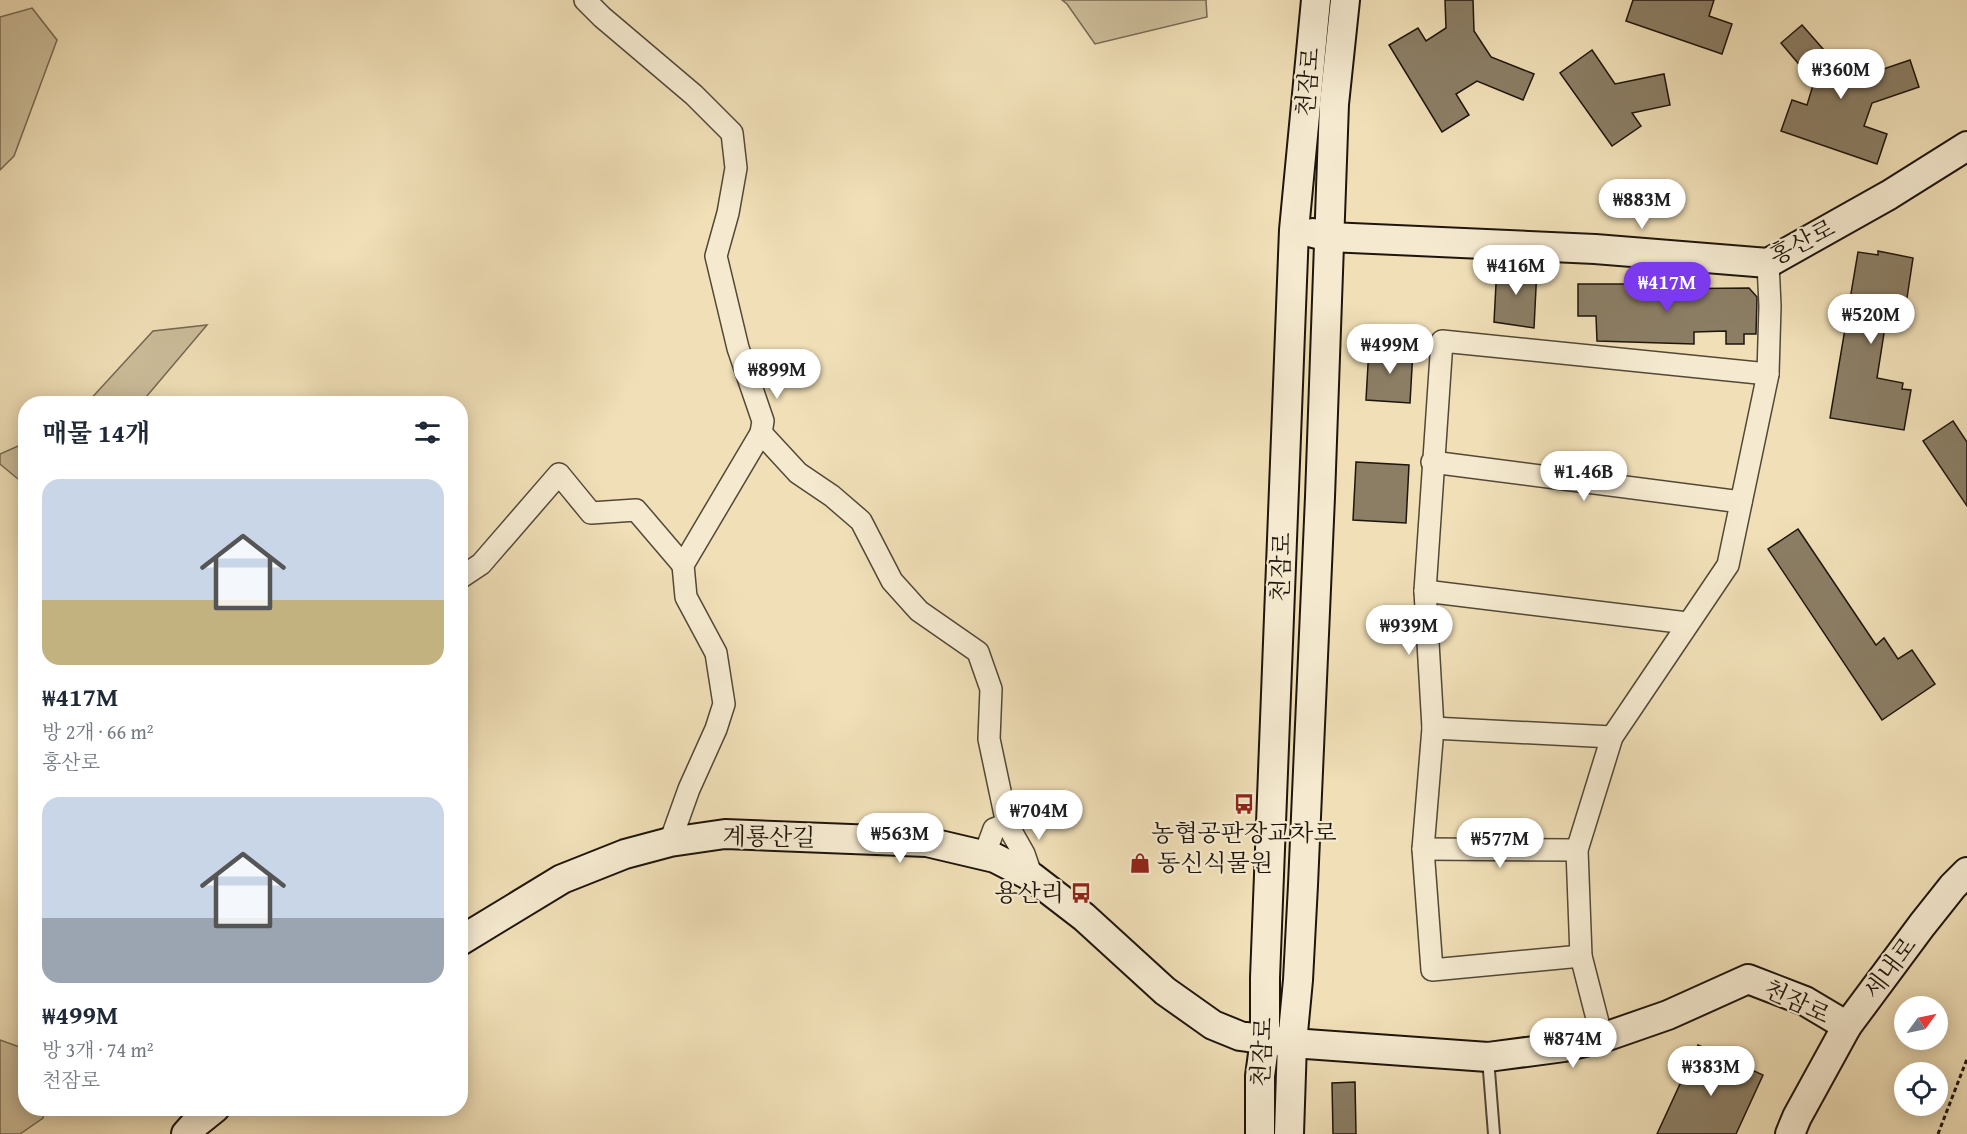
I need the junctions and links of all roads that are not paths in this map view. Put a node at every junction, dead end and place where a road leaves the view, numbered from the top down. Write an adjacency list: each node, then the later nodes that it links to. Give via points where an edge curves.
1 (585, 0): 9 (street, via 732,133 735,168 716,256 738,348 763,421)
2 (1316, 0): 5 (street, 천잠로)
3 (1345, 0): 6 (street, 천잠로, via 1334,104)
4 (1967, 146): 7 (street, 홍산로)
5 (1294, 230): 6 (street, 홍산로); 29 (street, 천잠로, via 1265,978)
6 (1329, 237): 7 (street, 홍산로, via 1595,249); 29 (street, 천잠로, via 1298,980)
7 (1768, 263): 8 (street)
8 (1768, 374): 10 (street, via 1442,341); 11 (street)
9 (761, 433): 12 (street); 18 (street, via 798,473 861,520 892,581 919,611 978,652 990,689 988,739)
10 (1432, 462): 11 (street); 14 (street)
11 (1741, 502): 15 (street, via 1728,565)
12 (683, 565): 13 (street, via 636,510 591,513 559,474 481,564); 19 (street, via 686,597 716,653 724,704)
13 (468, 573)
14 (1425, 591): 15 (street); 16 (street)
15 (1687, 623): 17 (street)
16 (1433, 728): 17 (street); 20 (street)
17 (1612, 737): 21 (street)
18 (1007, 824): 22 (street, via 994,829); 24 (street)
19 (670, 842): 22 (street, 계룡산길, via 725,834 927,842); 25 (street, 계룡산길, via 625,854 562,879)
20 (1423, 849): 21 (street); 26 (street, via 1432,970)
21 (1577, 850): 26 (street)
22 (984, 855): 24 (street, 계룡산길)
23 (1967, 872): 27 (street, 세내로)
24 (1032, 877): 29 (street, 계룡산길, via 1084,917 1165,991 1213,1025 1240,1036)
25 (468, 936)
26 (1581, 956): 28 (street)
27 (1847, 1026): 28 (street, 천잠로, via 1805,1001 1748,979 1668,1015); 36 (street, 세내로)
28 (1602, 1038): 30 (street, 천잠로)
29 (1278, 1041): 30 (street, 천잠로); 33 (street, 천잠로, via 1260,1076); 34 (street, 천잠로)
30 (1488, 1057): 35 (lane)
31 (205, 1116): 32 (street)
32 (186, 1134)
33 (1260, 1134)
34 (1289, 1134)
35 (1494, 1134)
36 (1790, 1134)

